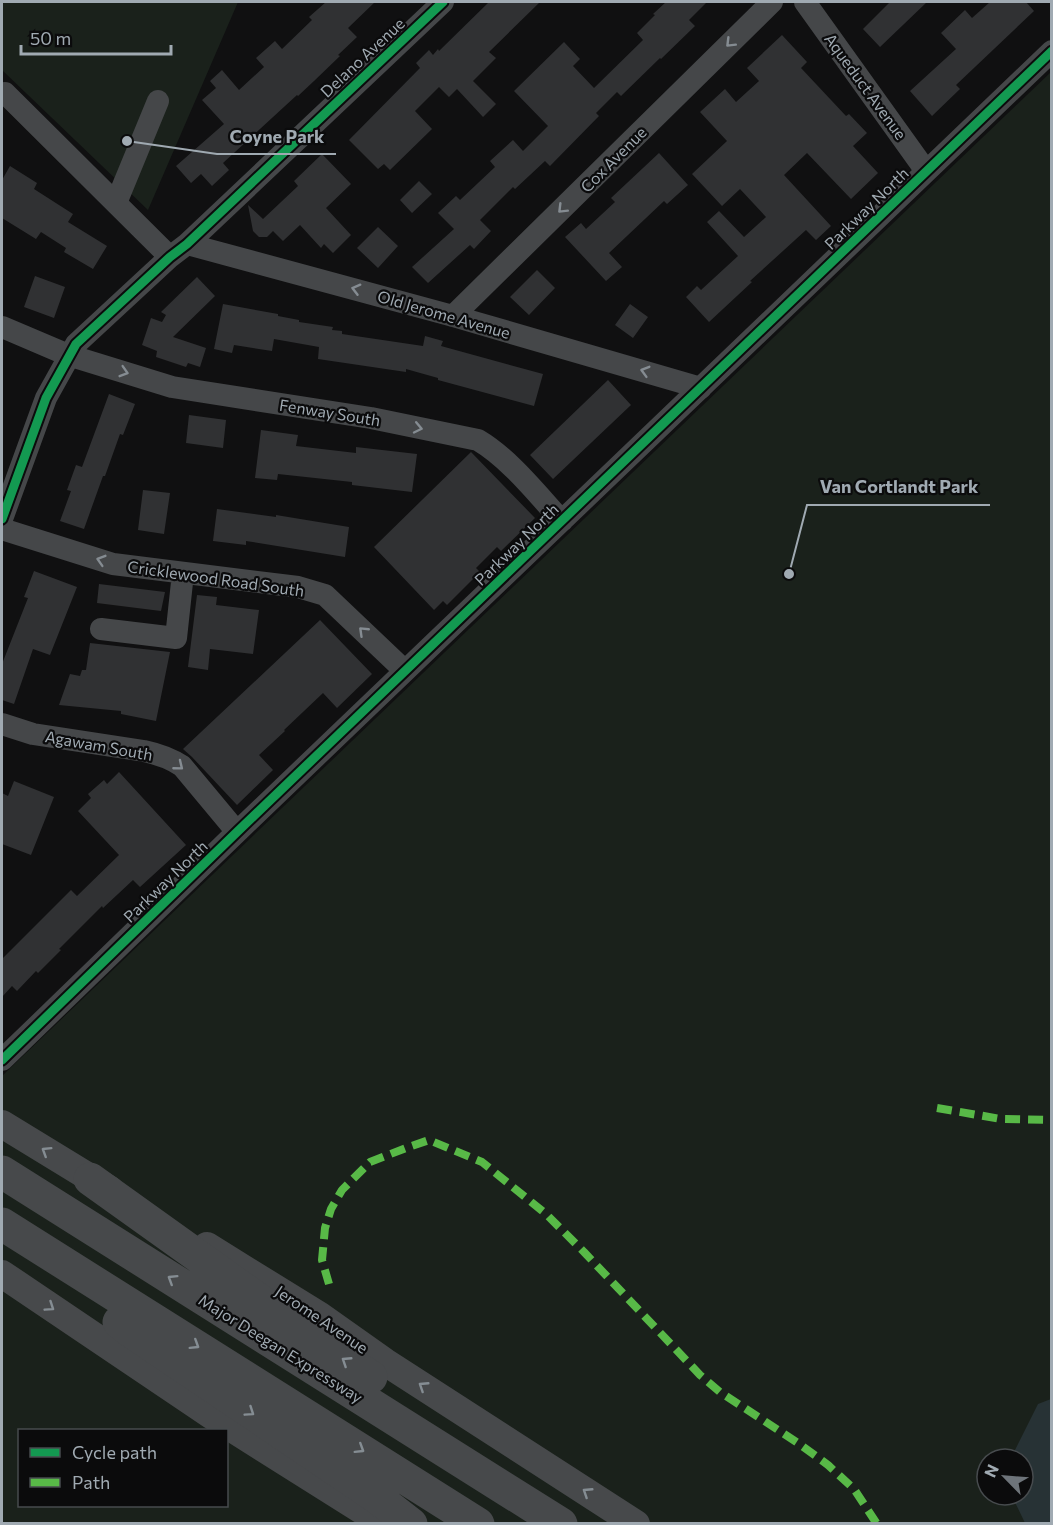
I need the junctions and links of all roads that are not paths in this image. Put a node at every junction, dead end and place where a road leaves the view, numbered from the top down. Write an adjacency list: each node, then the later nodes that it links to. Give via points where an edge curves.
1 (443, 2): 9 (street, Delano Avenue)
2 (772, 2): 10 (street, Cox Avenue, one-way to 10)
3 (805, 2): 7 (street, Aqueduct Avenue)
4 (1052, 51): 7 (street, Parkway North)
5 (5, 93): 8 (street, Old Jerome Avenue)
6 (158, 101): 8 (street)
7 (926, 171): 13 (street, Parkway North)
8 (116, 203): 9 (street, Old Jerome Avenue)
9 (178, 250): 10 (street, Old Jerome Avenue, one-way to 9); 12 (street, Delano Avenue, via 76,344)
10 (453, 316): 13 (street, Old Jerome Avenue, one-way to 10)
11 (2, 327): 12 (street, Fenway South)
12 (68, 356): 14 (street, Delano Avenue, via 46,398); 15 (street, Fenway South, one-way to 15, via 172,387 371,418 478,440 504,459)
13 (701, 388): 15 (street, Parkway North)
14 (2, 519)
15 (562, 520): 19 (street, Parkway North)
16 (2, 529): 17 (street, Cricklewood Road South, one-way to 16, via 113,564)
17 (183, 573): 18 (street, via 176,638); 19 (street, Cricklewood Road South, one-way to 17, via 325,595 298,587)
18 (101, 629)
19 (405, 671): 21 (street, Parkway North)
20 (2, 724): 21 (street, Agawam South, one-way to 21, via 33,734 144,751 175,761)
21 (237, 832): 22 (street, Parkway North)
22 (2, 1060)
23 (2, 1124): 25 (main road, Jerome Avenue, one-way to 23)
24 (2, 1172): 28 (highway, Major Deegan Expressway, one-way to 24)
25 (90, 1179): 28 (highway, one-way to 25, via 398,1396); 33 (main road, Jerome Avenue, one-way to 25, via 257,1276)
26 (11, 1230): 30 (highway, one-way to 30, via 129,1330); 31 (highway, one-way to 31)
27 (2, 1274): 29 (main road, one-way to 29, via 210,1415)
28 (506, 1489): 32 (highway, Major Deegan Expressway)
29 (384, 1524)
30 (411, 1524)
31 (478, 1524)
32 (561, 1524)
33 (636, 1524)

